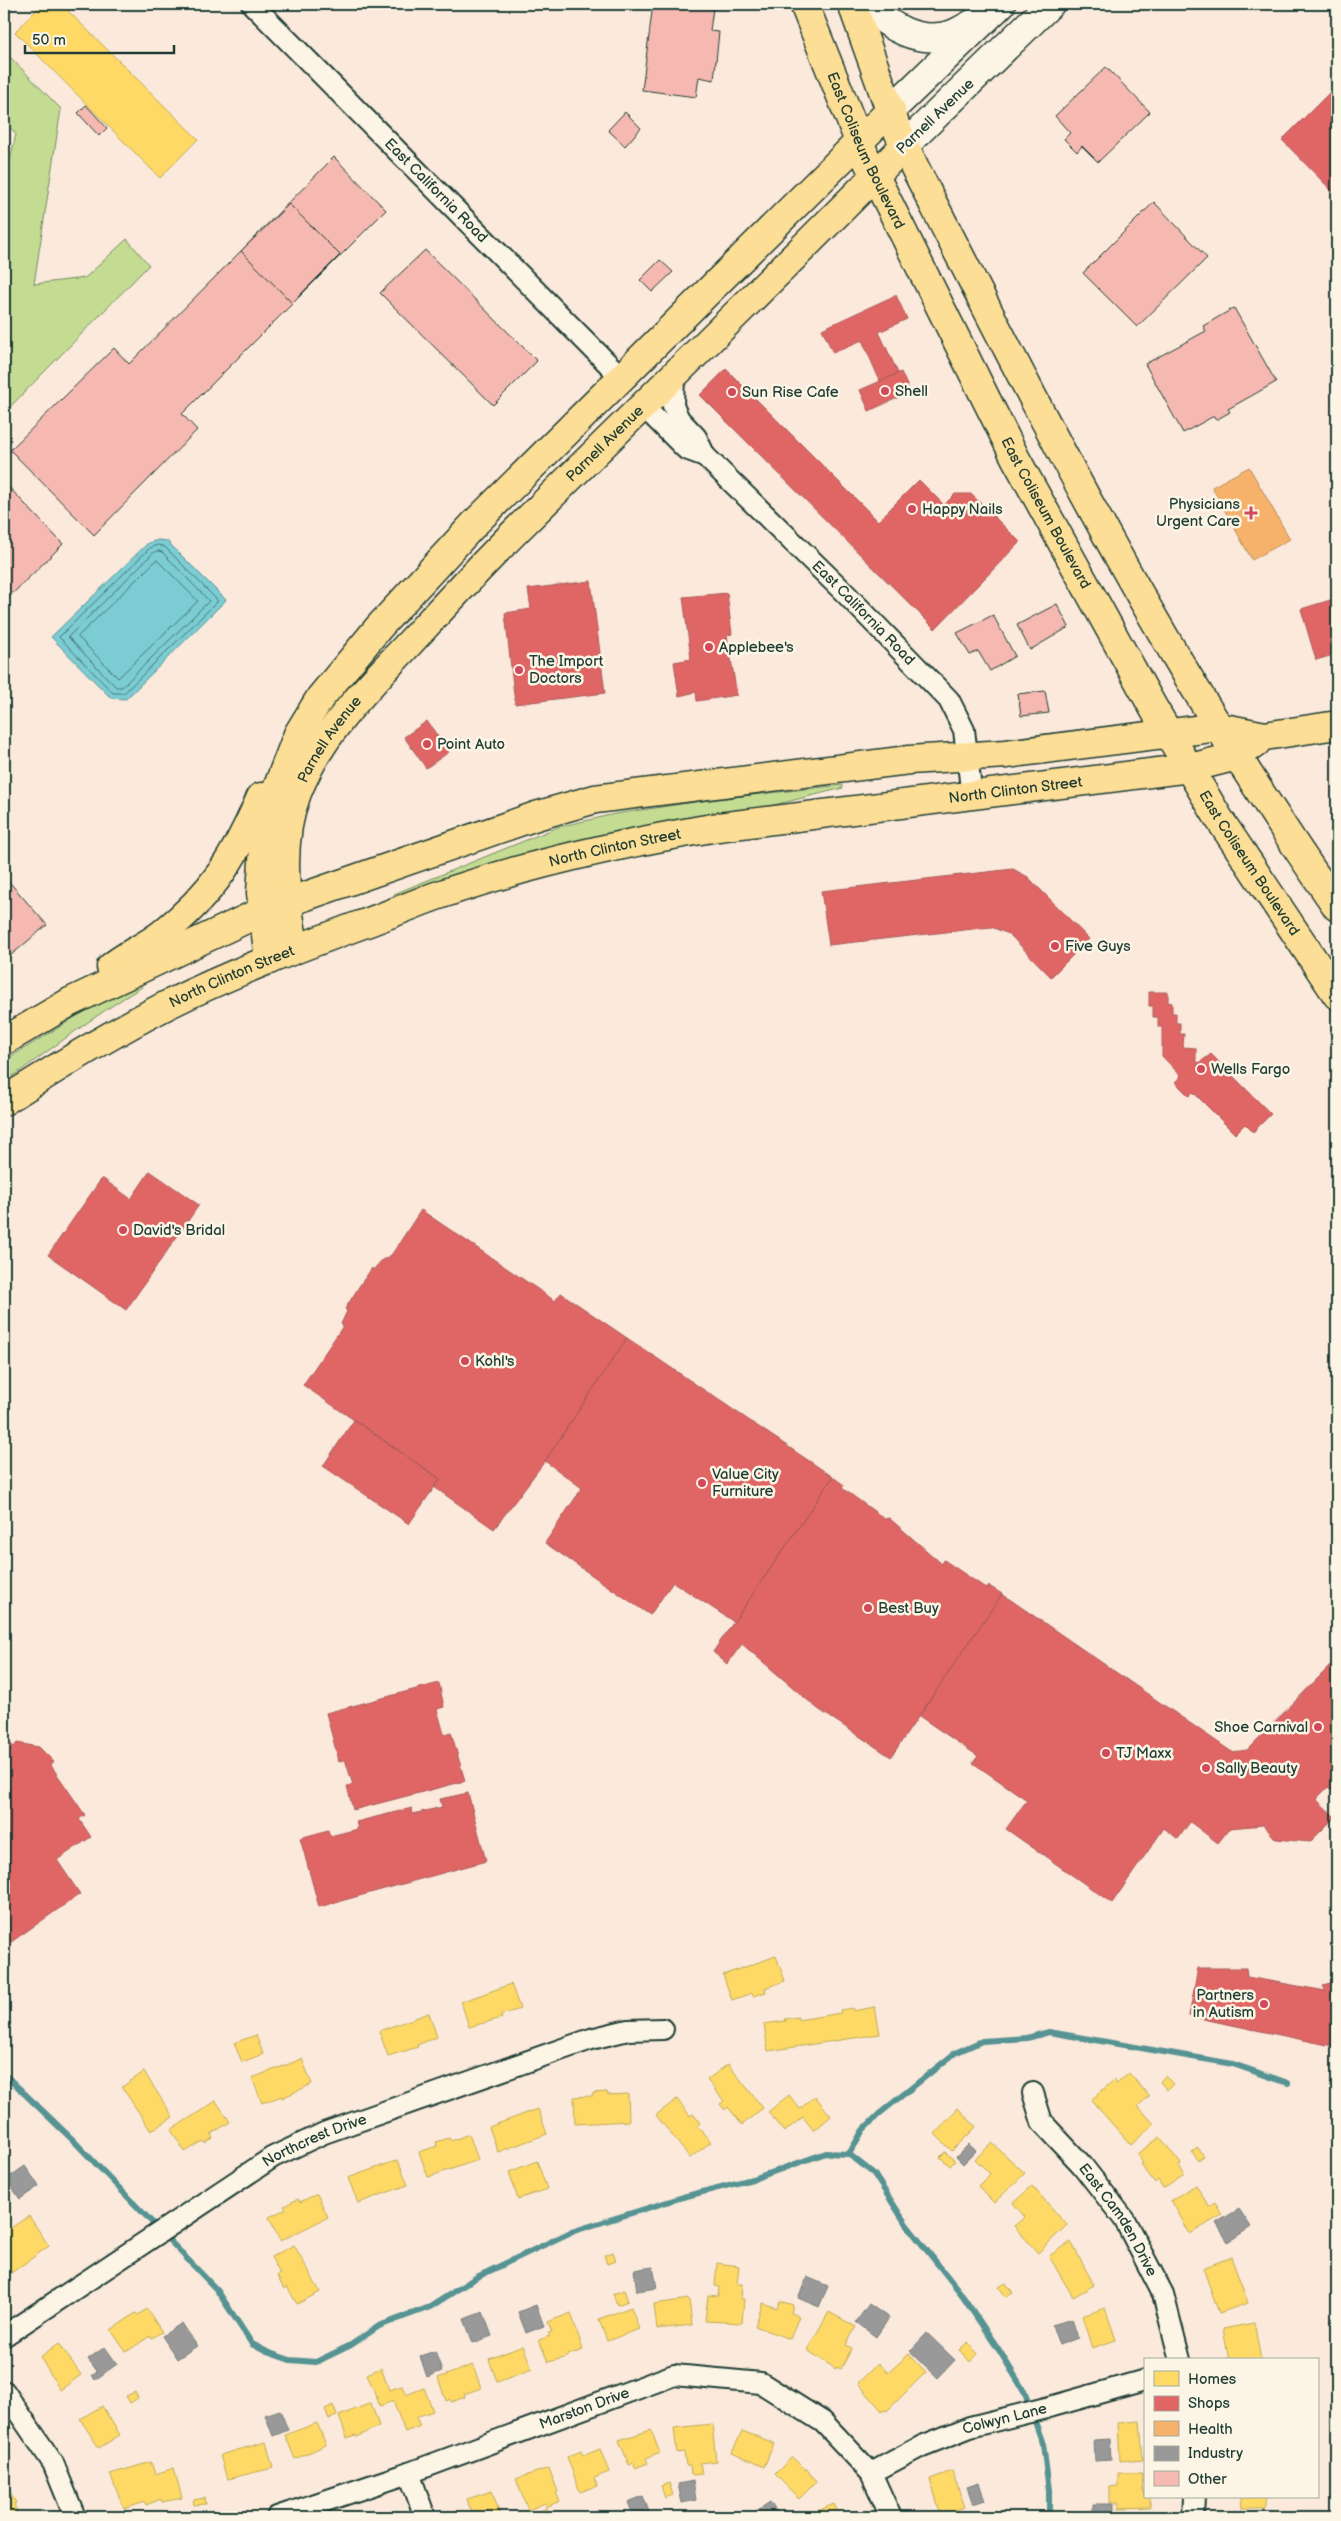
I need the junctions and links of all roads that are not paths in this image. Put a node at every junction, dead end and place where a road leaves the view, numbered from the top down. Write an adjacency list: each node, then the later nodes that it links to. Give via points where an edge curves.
1 (252, 4): 12 (street, East California Road)
2 (804, 4): 8 (main road, East Coliseum Boulevard)
3 (852, 4): 7 (main road)
4 (868, 4): 6 (main road, via 898,30 924,36 949,35)
5 (1050, 4): 9 (main road, Parnell Avenue)
6 (995, 10): 7 (main road, Parnell Avenue)
7 (891, 110): 8 (main road, Parnell Avenue); 9 (main road)
8 (860, 142): 10 (main road, East Coliseum Boulevard); 12 (main road, Parnell Avenue)
9 (904, 145): 10 (main road, Parnell Avenue); 16 (main road, via 1077,480 1144,602)
10 (875, 175): 11 (main road, Parnell Avenue); 17 (main road, East Coliseum Boulevard, via 1016,459)
11 (674, 376): 13 (main road, Parnell Avenue); 14 (street, East California Road, via 673,406 679,419 696,437)
12 (622, 378): 18 (main road, Parnell Avenue, via 475,523 379,627 320,698)
13 (643, 406): 14 (street, East California Road, via 686,449); 24 (main road, Parnell Avenue, via 472,574 343,715 320,748 297,794 289,825 285,874)
14 (705, 456): 21 (street, East California Road, via 949,700 964,730)
15 (1337, 725): 19 (main road, North Clinton Street)
16 (1219, 727): 17 (main road, North Clinton Street); 19 (main road, North Clinton Street); 20 (main road)
17 (1168, 733): 21 (main road, North Clinton Street); 22 (main road, East Coliseum Boulevard)
18 (298, 734): 24 (main road, Parnell Avenue, via 273,799 265,831 262,865); 29 (main road, via 274,768 242,842 220,877 199,902 161,935 117,963)
19 (1265, 736): 20 (main road, North Clinton Street)
20 (1237, 756): 22 (main road, North Clinton Street); 25 (main road)
21 (968, 758): 23 (street, East California Road); 24 (main road, North Clinton Street, via 909,760 595,799 536,816)
22 (1190, 768): 23 (main road, North Clinton Street); 28 (main road, East Coliseum Boulevard, via 1218,817)
23 (972, 797): 26 (main road, North Clinton Street, via 727,826 604,849 436,896)
24 (274, 907): 26 (main road, Parnell Avenue); 27 (main road, Parnell Avenue); 29 (main road, North Clinton Street)
25 (1337, 907)
26 (295, 949): 27 (main road, North Clinton Street)
27 (269, 960): 31 (main road, North Clinton Street, via 144,1018)
28 (1337, 995)
29 (70, 1002): 30 (main road, North Clinton Street)
30 (4, 1042)
31 (4, 1101)
32 (663, 2029): 34 (street, Northcrest Drive, via 628,2030 591,2040 324,2133 273,2157)
33 (1033, 2093): 35 (street, East Camden Drive, via 1042,2122 1082,2165 1124,2219 1162,2294)
34 (4, 2336)
35 (1179, 2358)
36 (1144, 2380): 39 (street, Colwyn Lane, via 970,2427)
37 (4, 2391): 41 (street, via 53,2464)
38 (409, 2472): 39 (street, Marston Drive, via 674,2375 761,2383 823,2422); 42 (street, Marston Drive); 43 (street)
39 (871, 2473): 44 (street, Marston Drive)
40 (1194, 2498): 45 (street)
41 (75, 2517)
42 (277, 2517)
43 (425, 2517)
44 (891, 2517)
45 (1193, 2517)

